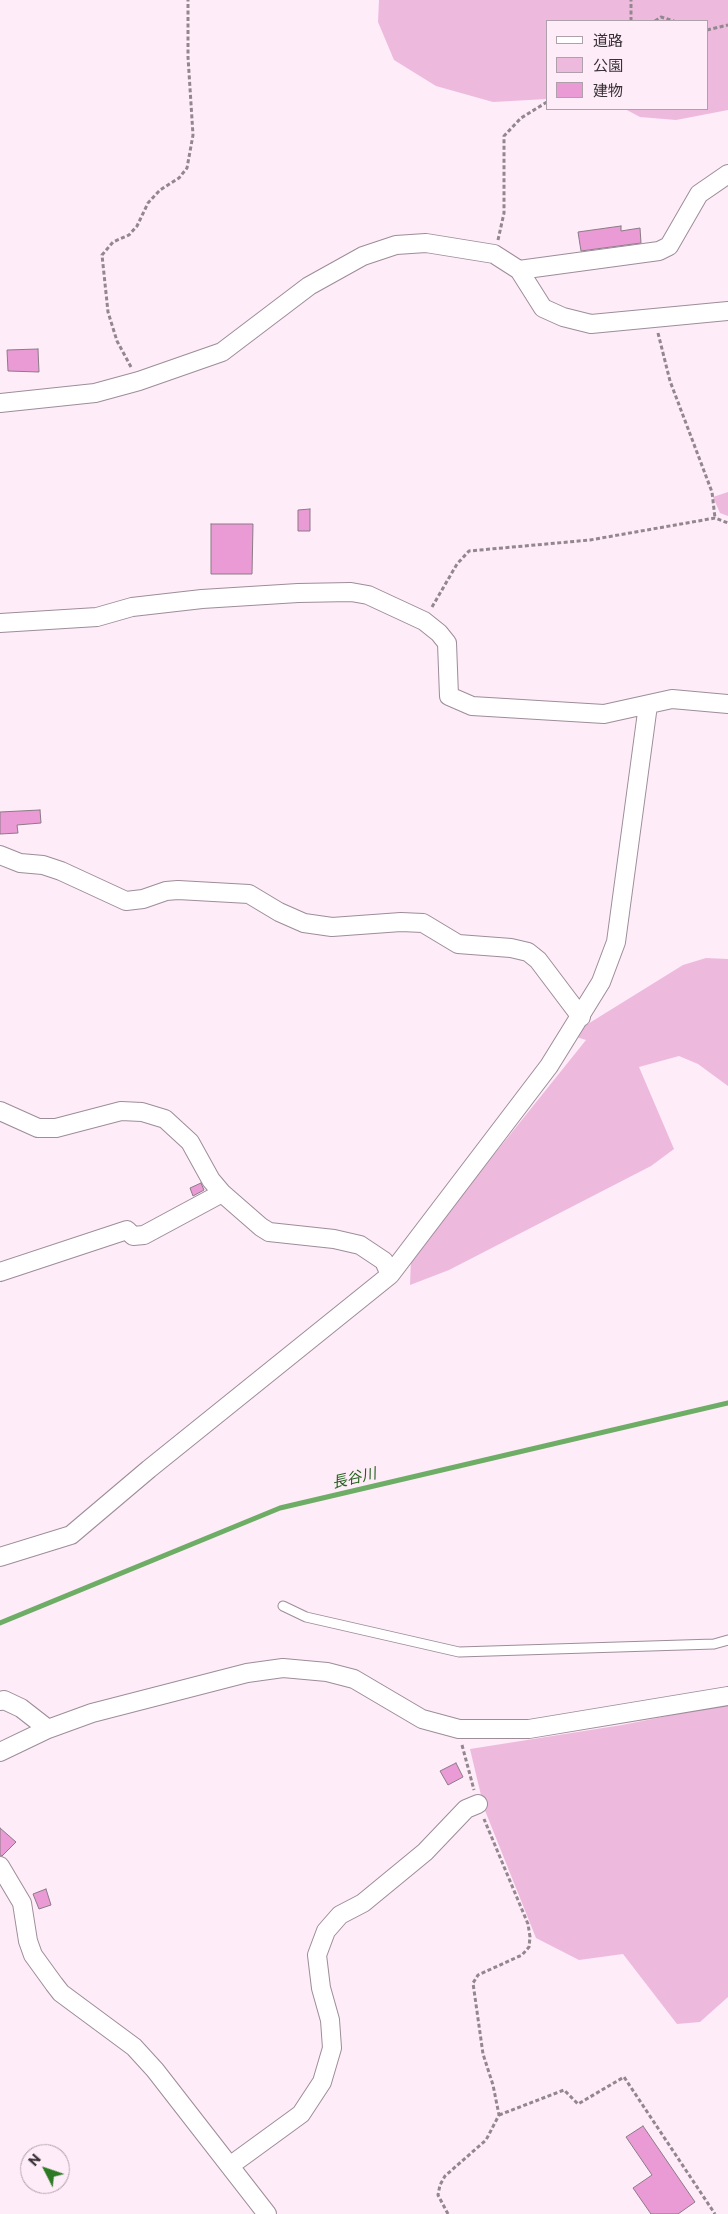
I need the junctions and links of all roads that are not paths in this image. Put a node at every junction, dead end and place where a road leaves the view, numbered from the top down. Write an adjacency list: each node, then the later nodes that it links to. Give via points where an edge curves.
1 (728, 174): 2 (street, via 699,194 668,246 659,251)
2 (519, 270): 3 (street, via 543,308 563,318 592,324); 4 (street, via 494,254 426,243 396,245 364,256 309,286 222,352 95,393)
3 (728, 311)
4 (0, 403)
5 (0, 623): 7 (street, via 97,617 132,608 202,599 351,592 368,595 424,621 439,633 447,643 449,696 472,706 604,714)
6 (728, 704): 7 (street, via 672,699)
7 (648, 705): 9 (street, via 616,942 601,982)
8 (0, 855): 9 (street, via 20,863 44,865 61,871 126,901 178,890 249,894 304,923 332,927 423,923 458,944 528,952 538,960)
9 (580, 1017): 13 (street, via 549,1066)
10 (0, 1111): 11 (street, via 38,1128 56,1128 121,1111 142,1112 165,1119 190,1142)
11 (222, 1193): 12 (street, via 144,1235 133,1236 127,1230); 13 (street, via 269,1232 360,1245 384,1262)
12 (0, 1272)
13 (390, 1275): 14 (street, via 71,1535)
14 (0, 1557)
15 (283, 1606): 16 (lane, via 306,1617 459,1652 714,1644)
16 (728, 1640)
17 (728, 1696): 19 (street, via 529,1729 459,1729 422,1719 354,1679 327,1672 283,1668 247,1672 92,1713)
18 (0, 1701): 19 (street, via 21,1708)
19 (48, 1729): 20 (street)
20 (0, 1752)
21 (478, 1804): 23 (street, via 466,1809 425,1852 364,1903 340,1916 326,1931 317,1955 332,2048 322,2082 301,2114)
22 (0, 1866): 23 (street, via 22,1903 33,1955 54,1984 134,2047)
23 (230, 2165): 24 (street)
24 (267, 2214)

